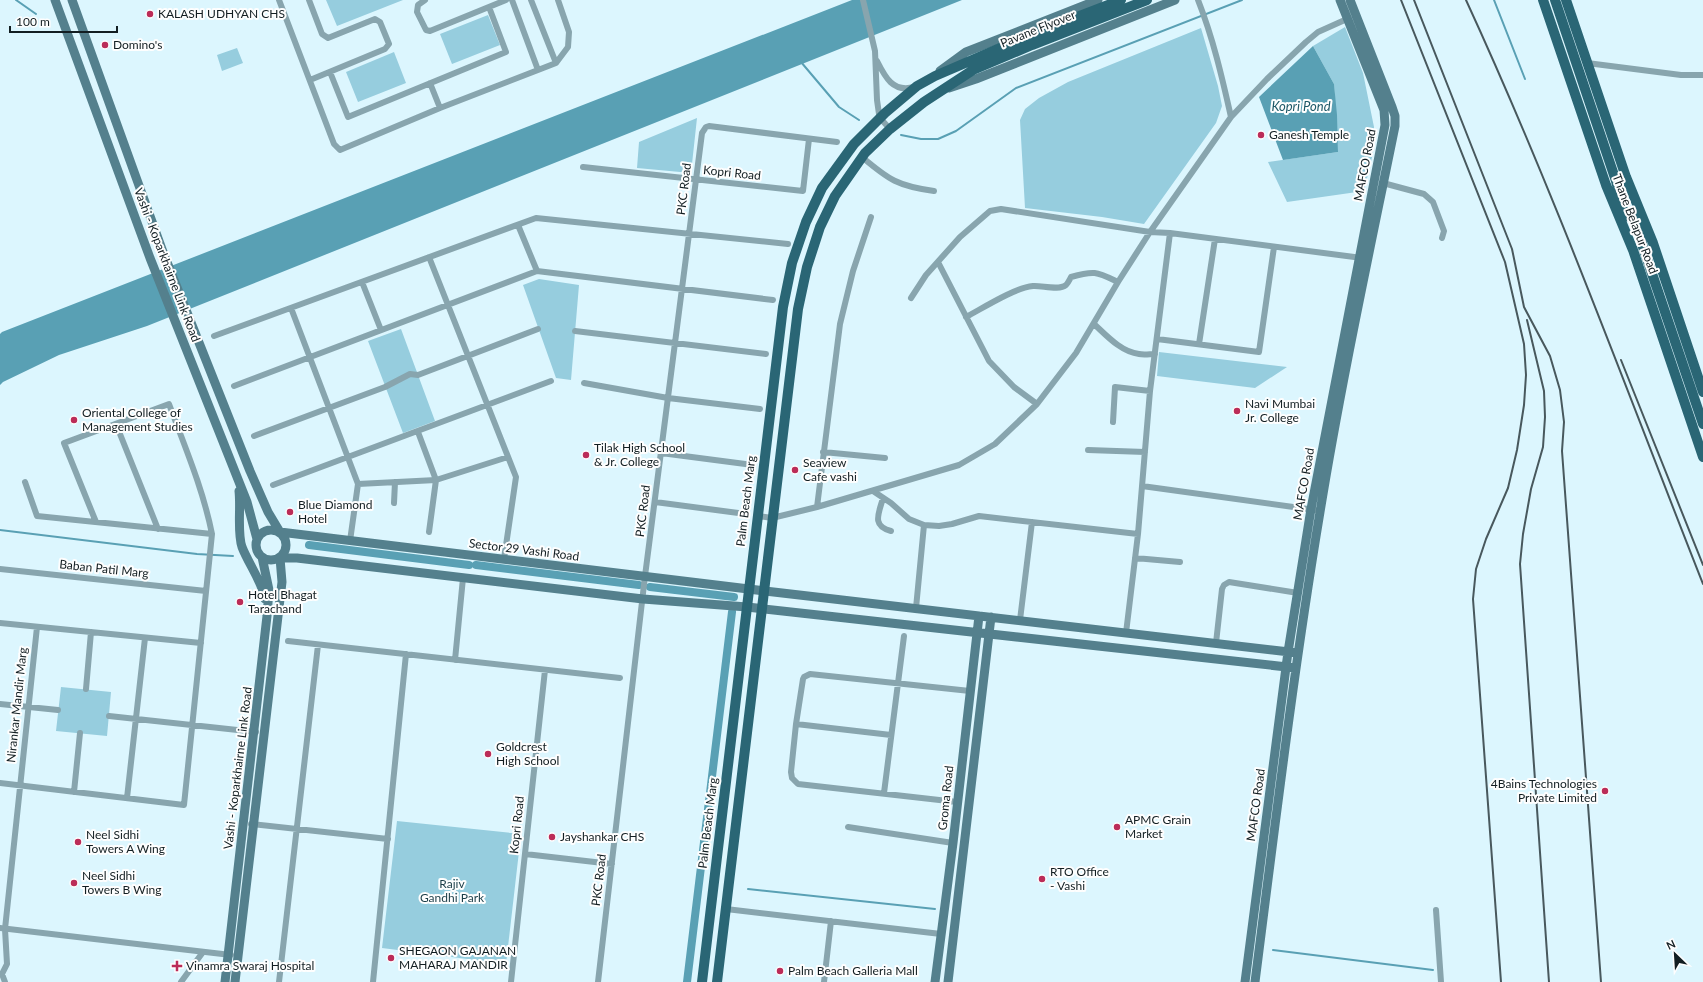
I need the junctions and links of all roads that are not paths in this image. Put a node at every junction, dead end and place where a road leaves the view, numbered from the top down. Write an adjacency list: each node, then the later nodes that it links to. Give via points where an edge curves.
1 (55, 0): 105 (main road, Vashi - Koparkhairne Link Road, via 153,266)
2 (72, 0): 127 (main road, Vashi - Koparkhairne Link Road, via 166,261 258,490)
3 (280, 0): 31 (street)
4 (309, 0): 28 (street, via 325,37 375,19 380,22 389,41 385,48)
5 (425, 0): 21 (street, via 418,5 418,12 426,30 430,31)
6 (506, 0): 21 (street)
7 (512, 0): 27 (street)
8 (531, 0): 24 (street)
9 (558, 0): 24 (street, via 569,32 568,47)
10 (863, 0): 23 (street)
11 (1098, 0): 30 (main road, via 966,52)
12 (1121, 0): 26 (main road, Pavane Flyover, via 1028,36)
13 (1147, 0): 26 (main road, Pavane Flyover)
14 (1175, 0): 34 (main road)
15 (1198, 0): 36 (street, via 1217,53)
16 (1340, 0): 22 (main road, MAFCO Road)
17 (1350, 0): 45 (main road, MAFCO Road, via 1395,116)
18 (1543, 0): 56 (main road, Thane Belapur Road, via 1606,185)
19 (1555, 0): 56 (main road, via 1616,181)
20 (1566, 0): 25 (main road, Thane Belapur Road)
21 (489, 7): 32 (street, via 506,52)
22 (1348, 19): 36 (street, via 1318,32 1306,42 1267,78); 58 (main road, MAFCO Road, via 1386,117)
23 (876, 60): 33 (street, via 885,78 894,85 904,88); 37 (street)
24 (556, 63): 27 (street)
25 (1587, 63): 29 (street); 43 (main road, Thane Belapur Road)
26 (971, 66): 30 (main road, Pavane Flyover); 34 (main road, Pavane Flyover)
27 (538, 70): 35 (street)
28 (330, 72): 31 (street); 32 (street, via 348,117)
29 (1703, 75)
30 (935, 76): 33 (main road, Palm Beach Marg)
31 (310, 80): 35 (street, via 334,144 340,150)
32 (430, 83): 35 (street)
33 (917, 86): 37 (main road, Palm Beach Marg)
34 (942, 90): 38 (main road)
35 (440, 108)
36 (1231, 117): 49 (street)
37 (880, 118): 38 (street); 120 (main road, Palm Beach Marg, via 854,144 822,188 806,222 792,263 783,307)
38 (890, 129): 41 (main road)
39 (809, 139): 40 (street, PKC Road); 44 (street, PKC Road, via 706,127 702,133); 44 (street, Kopri Road, via 803,191)
40 (837, 142)
41 (862, 158): 46 (street, via 895,182); 121 (main road, via 835,196 820,227 807,267 798,309)
42 (582, 167): 44 (street, Kopri Road)
43 (1626, 177): 85 (main road, via 1653,243); 93 (main road, via 1643,247)
44 (696, 180): 51 (street, PKC Road)
45 (1383, 183): 52 (street, via 1424,194 1432,202 1444,231); 58 (main road, MAFCO Road)
46 (934, 191)
47 (871, 217): 97 (street, via 840,324)
48 (518, 225): 51 (street, via 536,218); 57 (street); 60 (street)
49 (1150, 232): 50 (street); 59 (street, via 1001,210 990,211 960,236); 62 (street)
50 (1170, 233): 53 (street); 74 (street)
51 (689, 234): 54 (street); 63 (street, PKC Road)
52 (1442, 238)
53 (1215, 239): 55 (street); 76 (street)
54 (788, 244)
55 (1274, 247): 58 (street); 76 (street, via 1259,352)
56 (1633, 250): 101 (main road, Thane Belapur Road)
57 (429, 257): 61 (street); 66 (street)
58 (1363, 258): 117 (main road, MAFCO Road); 118 (main road, MAFCO Road)
59 (938, 262): 64 (street); 68 (street)
60 (538, 271): 63 (street); 66 (street)
61 (362, 282): 67 (street); 71 (street)
62 (1118, 282): 68 (street, via 1097,273 1078,275 1071,277 1063,286 1032,286 1011,293); 69 (street)
63 (682, 289): 65 (street); 75 (street, PKC Road)
64 (910, 298)
65 (773, 300)
66 (448, 305): 71 (street); 79 (street)
67 (291, 308): 73 (street); 80 (street)
68 (966, 317): 87 (street, via 989,361 1014,387)
69 (1094, 324): 78 (street, via 1112,341 1128,351); 87 (street, via 1076,353)
70 (538, 329): 79 (street)
71 (381, 330): 80 (street)
72 (575, 331): 75 (street)
73 (214, 336)
74 (1157, 339): 76 (street); 78 (street)
75 (675, 343): 77 (street); 86 (street, PKC Road)
76 (1199, 344)
77 (766, 354)
78 (1155, 354): 84 (street)
79 (468, 356): 88 (street); 89 (street, via 418,375 410,374 385,387)
80 (310, 357): 83 (street); 89 (street)
81 (551, 382): 88 (street)
82 (584, 383): 86 (street)
83 (234, 386)
84 (1150, 391): 91 (street, via 1115,387); 98 (street)
85 (1703, 392)
86 (668, 398): 90 (street); 99 (street, PKC Road)
87 (1037, 404): 112 (street, via 995,444 959,466)
88 (488, 406): 94 (street); 100 (street)
89 (329, 408): 95 (street); 102 (street)
90 (760, 409)
91 (1114, 422)
92 (116, 424): 122 (street, via 64,443); 125 (street); 129 (street, via 170,404 197,478)
93 (1703, 424)
94 (418, 432): 102 (street); 106 (street)
95 (254, 436)
96 (1088, 450): 98 (street)
97 (823, 452): 103 (street); 116 (street)
98 (1145, 452): 111 (street)
99 (661, 453): 104 (street); 114 (street, PKC Road)
100 (508, 457): 106 (street); 136 (street, via 516,476)
101 (1703, 457)
102 (348, 458): 109 (street); 110 (street)
103 (885, 458)
104 (753, 465)
105 (236, 476): 131 (main road, Vashi - Koparkhairne Link Road, via 250,511); 149 (main road, via 241,503 240,540 262,587)
106 (436, 480): 108 (street); 128 (street)
107 (25, 482): 122 (street, via 38,516)
108 (395, 482): 109 (street); 115 (street)
109 (358, 484): 132 (street)
110 (273, 485)
111 (1142, 486): 117 (street); 130 (street)
112 (873, 491): 113 (street); 116 (street)
113 (883, 498): 124 (street, via 909,519); 126 (street, via 879,525)
114 (655, 502): 119 (street); 139 (street, PKC Road)
115 (394, 503)
116 (817, 507): 121 (street)
117 (1311, 510): 118 (street); 144 (main road, MAFCO Road)
118 (1320, 511): 166 (main road, MAFCO Road)
119 (746, 514)
120 (758, 516): 121 (street); 141 (main road, Palm Beach Marg)
121 (772, 518): 143 (main road)
122 (96, 522): 125 (street)
123 (1032, 522): 124 (street, via 979,516 946,525); 130 (street); 152 (street)
124 (924, 525): 147 (street)
125 (158, 529): 129 (street)
126 (891, 531)
127 (280, 532): 131 (main road, via 264,531); 132 (main road, Sector 29 Vashi Road); 134 (main road, via 287,545)
128 (429, 532)
129 (212, 534): 142 (street)
130 (1138, 534): 135 (street)
131 (257, 539): 133 (main road, via 256,548)
132 (350, 541): 136 (main road, Sector 29 Vashi Road)
133 (262, 557): 134 (main road, via 271,560); 149 (main road, Vashi - Koparkhairne Link Road, via 269,590)
134 (280, 558): 140 (main road); 185 (main road, Vashi - Koparkhairne Link Road, via 282,582)
135 (1135, 558): 137 (street); 157 (street)
136 (504, 559): 139 (main road, Sector 29 Vashi Road)
137 (1180, 562)
138 (0, 569): 142 (street, Baban Patil Marg)
139 (646, 576): 141 (main road, Sector 29 Vashi Road); 145 (street, PKC Road)
140 (464, 578): 145 (main road); 168 (street)
141 (749, 589): 143 (main road, Sector 29 Vashi Road); 146 (main road, Palm Beach Marg)
142 (206, 591): 162 (street)
143 (765, 591): 147 (main road, Sector 29 Vashi Road); 148 (main road)
144 (1298, 593): 163 (street, via 1229,582 1224,585); 165 (main road, MAFCO Road)
145 (643, 598): 146 (main road); 200 (street, PKC Road)
146 (747, 607): 148 (main road); 217 (main road, Palm Beach Marg)
147 (916, 608): 150 (main road, Sector 29 Vashi Road)
148 (762, 609): 156 (main road); 201 (main road)
149 (267, 616): 183 (main road, Vashi - Koparkhairne Link Road)
150 (979, 616): 151 (main road, Sector 29 Vashi Road); 156 (main road, Groma Road)
151 (991, 617): 152 (main road, Sector 29 Vashi Road); 158 (main road, Groma Road)
152 (1020, 620): 157 (main road, Sector 29 Vashi Road)
153 (0, 623): 154 (street)
154 (37, 627): 155 (street); 177 (street, Nirankar Mandir Marg)
155 (91, 632): 160 (street); 174 (street)
156 (977, 632): 158 (main road); 175 (main road, Groma Road)
157 (1126, 633): 163 (main road, Sector 29 Vashi Road)
158 (989, 634): 169 (main road); 221 (main road, Groma Road)
159 (904, 636): 173 (street)
160 (145, 638): 162 (street); 180 (street)
161 (288, 642): 164 (street)
162 (201, 643): 182 (street)
163 (1216, 643): 165 (main road, Sector 29 Vashi Road)
164 (318, 645): 167 (street); 196 (street)
165 (1288, 652): 166 (main road, Sector 29 Vashi Road); 169 (main road, MAFCO Road)
166 (1298, 653): 170 (main road, MAFCO Road)
167 (406, 654): 168 (street); 197 (street)
168 (455, 660): 171 (street)
169 (1286, 666): 170 (main road); 222 (main road, MAFCO Road)
170 (1296, 668): 223 (main road, MAFCO Road)
171 (546, 670): 172 (street); 199 (street, Kopri Road)
172 (620, 678)
173 (897, 682): 175 (street); 181 (street, via 807,675 803,679); 186 (street)
174 (86, 690)
175 (970, 691): 192 (main road, Groma Road)
176 (0, 704): 177 (street)
177 (28, 707): 178 (street); 188 (street, Nirankar Mandir Marg)
178 (58, 710)
179 (109, 716): 180 (street)
180 (136, 719): 182 (street); 191 (street)
181 (796, 724): 186 (street); 190 (street, via 791,772 794,782)
182 (192, 725): 183 (street); 191 (street, via 184,805)
183 (254, 732): 185 (street); 193 (main road, Vashi - Koparkhairne Link Road)
184 (80, 733): 189 (street)
185 (264, 733): 194 (main road, Vashi - Koparkhairne Link Road)
186 (891, 735): 190 (street)
187 (0, 783): 188 (street)
188 (20, 785): 189 (street); 204 (street, Nirankar Mandir Marg)
189 (74, 792): 191 (street)
190 (884, 793): 192 (street)
191 (127, 798)
192 (956, 802): 198 (main road, Groma Road)
193 (243, 823): 194 (street); 207 (main road, Vashi - Koparkhairne Link Road)
194 (254, 824): 196 (street); 208 (main road, Vashi - Koparkhairne Link Road)
195 (848, 827): 198 (street)
196 (297, 829): 197 (street); 213 (street)
197 (388, 839): 214 (street)
198 (953, 843): 205 (main road, Groma Road)
199 (525, 854): 200 (street); 215 (street, Kopri Road)
200 (612, 864): 216 (street, PKC Road)
201 (726, 909): 203 (street); 218 (main road)
202 (1436, 910): 224 (street)
203 (831, 921): 205 (street); 219 (street)
204 (2, 929): 206 (street); 209 (street, Nirankar Mandir Marg, via 7,964 2,974)
205 (941, 934): 220 (main road, Groma Road)
206 (203, 952): 207 (street); 210 (street)
207 (228, 955): 208 (street); 211 (main road, Vashi - Koparkhairne Link Road)
208 (238, 956): 212 (main road, Vashi - Koparkhairne Link Road)
209 (5, 982)
210 (181, 982)
211 (225, 982)
212 (235, 982)
213 (279, 982)
214 (373, 982)
215 (511, 982)
216 (598, 982)
217 (702, 982)
218 (717, 982)
219 (824, 982)
220 (935, 982)
221 (948, 982)
222 (1245, 982)
223 (1254, 982)
224 (1441, 982)

